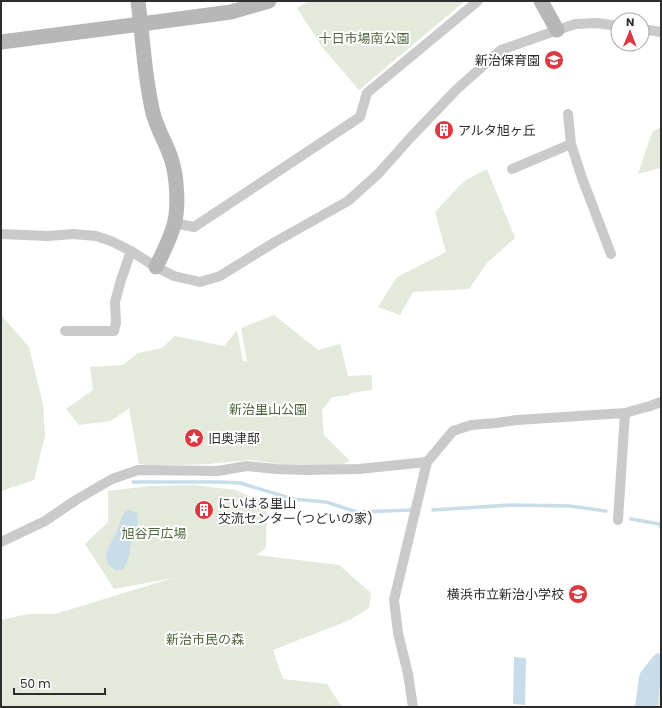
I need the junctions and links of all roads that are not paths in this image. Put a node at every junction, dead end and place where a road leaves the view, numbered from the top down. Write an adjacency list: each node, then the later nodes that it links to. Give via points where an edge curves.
1 (138, 1): 5 (street)
2 (269, 1): 5 (street, via 231,12)
3 (478, 1): 14 (street, via 367,93 360,117 194,227)
4 (542, 1): 7 (street)
5 (141, 24): 10 (street); 14 (street, via 153,115 175,174 177,199)
6 (610, 25): 7 (street, via 575,24)
7 (557, 30): 18 (street, via 501,50 457,89 378,174 348,201 220,276 200,282 174,276)
8 (650, 30): 9 (street)
9 (661, 32)
10 (1, 42)
11 (568, 114): 12 (street)
12 (571, 144): 13 (street); 17 (street)
13 (512, 169)
14 (174, 223): 18 (street, via 168,244)
15 (1, 234): 16 (street, via 96,236)
16 (131, 251): 18 (street); 19 (street, via 115,302 114,331)
17 (611, 254)
18 (156, 267)
19 (65, 332)
20 (661, 402): 21 (street)
21 (625, 413): 22 (street, via 471,425 453,431); 23 (street)
22 (428, 462): 24 (street, via 359,469 306,470 247,466 218,471 138,470 112,479 45,521); 25 (street, via 394,600)
23 (618, 520)
24 (1, 542)
25 (413, 707)

